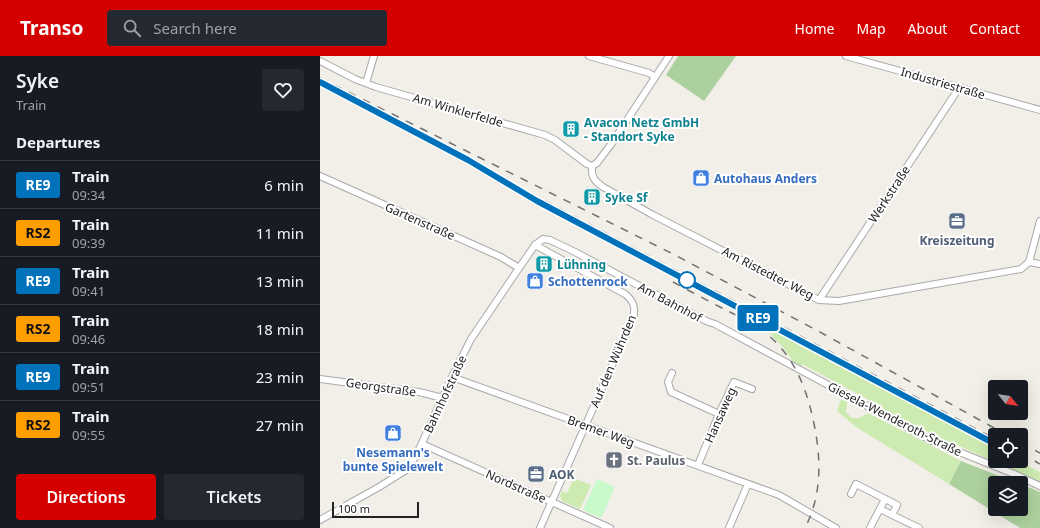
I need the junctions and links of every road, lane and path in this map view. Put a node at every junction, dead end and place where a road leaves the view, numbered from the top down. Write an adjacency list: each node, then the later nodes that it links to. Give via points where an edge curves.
1 (374, 56): 7 (street)
2 (589, 56): 6 (street)
3 (669, 56): 6 (street)
4 (846, 56): 8 (street, Industriestraße)
5 (320, 62): 7 (street, Am Winklerfelde)
6 (655, 77): 10 (street, via 612,143)
7 (366, 83): 10 (street, Am Winklerfelde, via 545,135)
8 (959, 88): 9 (street, Industriestraße); 18 (street, Werkstraße)
9 (1040, 110)
10 (592, 166): 18 (street, Am Ristedter Weg, via 593,177 603,187)
11 (320, 176): 17 (street, Gartenstraße, via 501,257)
12 (1040, 221): 15 (street)
13 (543, 239): 14 (street, Bahnhofstraße); 19 (street, Am Bahnhof, via 575,252)
14 (535, 245): 17 (street, Bahnhofstraße); 26 (street, Auf den Wührden, via 625,294 633,303 635,310)
15 (1029, 262): 16 (street); 18 (street, Am Ristedter Weg, via 1021,269 957,281 839,301)
16 (1040, 264)
17 (519, 268): 21 (street, Bahnhofstraße, via 471,339)
18 (820, 300)
19 (795, 368): 30 (street, Giesela-Wenderoth-Straße, via 932,441)
20 (672, 373): 25 (street, via 668,382 671,392)
21 (452, 377): 24 (street, Bahnhofstraße); 26 (street, Bremer Weg)
22 (320, 379): 24 (street, Georgstraße, via 419,392)
23 (752, 389): 25 (street, Hansaweg, via 734,382)
24 (442, 398): 27 (street, Bahnhofstraße)
25 (719, 414): 28 (street, Hansaweg)
26 (586, 425): 28 (street, Bremer Weg); 33 (street, Auf den Wührden)
27 (422, 444): 33 (street, Nordstraße); 36 (street, Bahnhofstraße, via 406,470 398,476)
28 (698, 465): 29 (street, Bremer Weg)
29 (748, 484): 39 (street); 40 (street, Bremer Weg, via 779,495)
30 (1040, 486)
31 (851, 494): 32 (street, via 856,484)
32 (885, 499): 34 (street); 35 (street, via 897,505)
33 (552, 502): 37 (street, Auf den Wührden); 38 (street, Nordstraße)
34 (880, 509): 35 (street); 41 (street)
35 (892, 515): 42 (street)
36 (320, 520)
37 (540, 528)
38 (610, 528)
39 (729, 528)
40 (836, 528)
41 (870, 528)
42 (919, 528)

